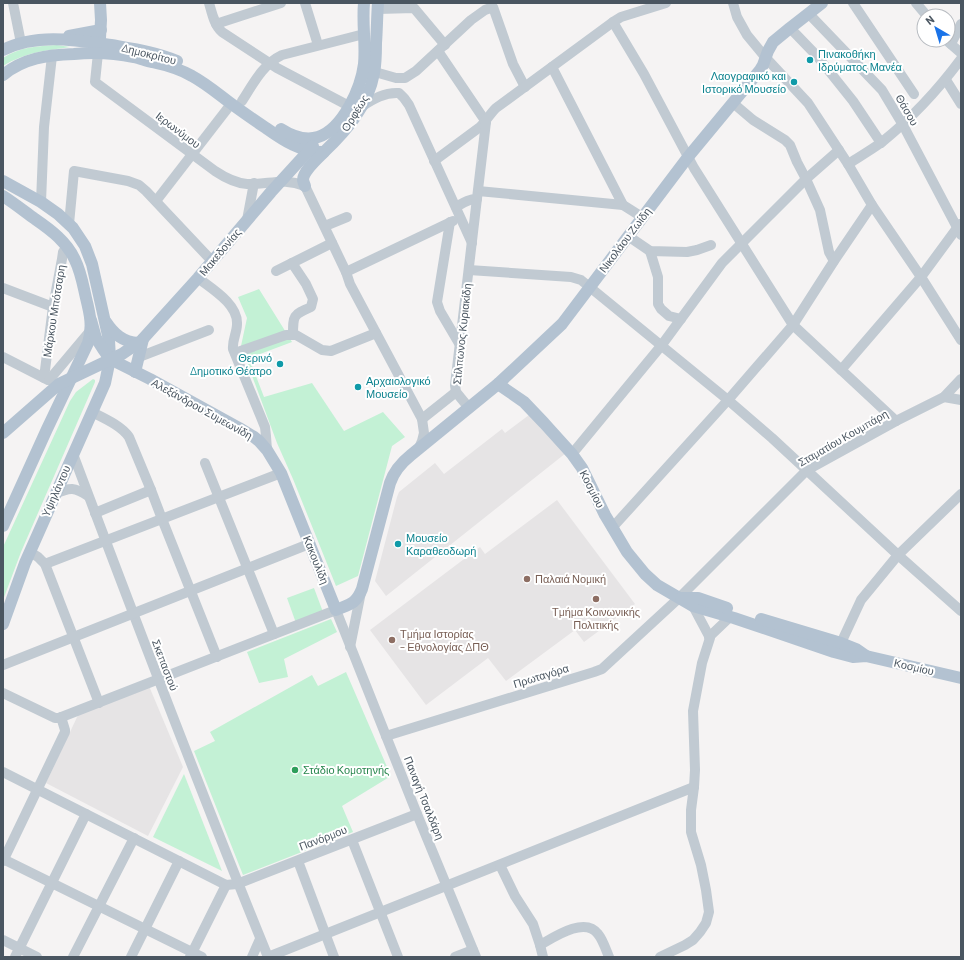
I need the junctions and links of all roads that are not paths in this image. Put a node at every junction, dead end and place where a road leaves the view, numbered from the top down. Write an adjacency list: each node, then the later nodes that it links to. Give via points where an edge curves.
1 (13, 3): 19 (street)
2 (100, 3): 16 (main road)
3 (209, 3): 14 (street)
4 (281, 3): 14 (street)
5 (306, 3): 20 (street)
6 (364, 3): 17 (main road, Ορφέως)
7 (666, 3): 13 (street)
8 (733, 3): 25 (street, via 744,31)
9 (822, 3): 12 (main road, Νικολάου Ζωίδη)
10 (853, 3): 36 (street)
11 (378, 6): 22 (street, via 414,8); 30 (main road, Ορφέως)
12 (809, 14): 15 (main road, Νικολάου Ζωίδη); 42 (street, Θάσου, via 880,88)
13 (613, 22): 29 (street); 49 (street)
14 (216, 24): 27 (street, via 222,32)
15 (790, 28): 25 (main road, Νικολάου Ζωίδη, via 773,42); 44 (street, via 817,56 853,101)
16 (101, 30): 18 (main road); 21 (main road)
17 (364, 34): 20 (street); 28 (main road, Ορφέως)
18 (49, 40): 19 (main road, Δημοκρίτου); 21 (main road, Δημοκρίτου, via 67,40)
19 (21, 43): 23 (main road, Δημοκρίτου)
20 (318, 45): 27 (street, via 282,55)
21 (99, 48): 24 (main road, Δημοκρίτου); 37 (main road, Δημοκρίτου, via 181,71); 48 (street, Ιερωνύμου, via 95,82)
22 (441, 48): 32 (street, via 416,71 405,78); 34 (street, via 471,20 493,7 513,64); 41 (street)
23 (3, 50)
24 (52, 56): 31 (main road, Δημοκρίτου, via 22,63); 60 (street, via 44,127)
25 (766, 58): 38 (main road, Νικολάου Ζωίδη, via 760,70); 45 (street, via 808,103)
26 (961, 60): 33 (street)
27 (269, 63): 37 (street); 40 (street)
28 (364, 64): 30 (street, via 366,69); 40 (main road, Ορφέως)
29 (552, 67): 34 (street); 61 (street)
30 (374, 72): 32 (street); 40 (main road, Ορφέως, via 369,90)
31 (3, 76)
32 (400, 78): 35 (street)
33 (946, 80): 39 (street); 42 (street)
34 (525, 87): 41 (street, via 496,108)
35 (400, 93): 40 (street, via 388,94); 50 (street, via 409,105)
36 (914, 94)
37 (236, 103): 43 (main road, Δημοκρίτου, via 290,135 300,138); 46 (main road, Δημοκρίτου, via 274,134); 48 (street)
38 (733, 103): 49 (main road, Νικολάου Ζωίδη); 52 (street, via 753,120 789,143)
39 (961, 104)
40 (355, 106): 43 (main road, Ορφέως); 47 (main road, Ορφέως, via 346,130)
41 (486, 122): 50 (street); 57 (street, Στίλπωνος Κυριακίδη)
42 (903, 125): 44 (street); 71 (street, Θάσου)
43 (322, 136): 46 (main road, Μακεδονίας)
44 (881, 143): 51 (street)
45 (839, 150): 51 (street); 52 (street)
46 (308, 151): 47 (main road); 54 (main road, Μακεδονίας)
47 (324, 152): 56 (main road, Ορφέως, via 304,175)
48 (192, 155): 55 (street, Ιερωνύμου, via 229,179 245,184); 59 (street)
49 (688, 157): 66 (main road, Νικολάου Ζωίδη); 75 (street)
50 (434, 161): 63 (street)
51 (848, 164): 62 (street)
52 (806, 179): 75 (street); 80 (street, via 821,213 829,252)
53 (3, 181): 60 (main road)
54 (282, 181): 55 (street, Ιερωνύμου); 56 (street, Ιερωνύμου); 67 (main road, Μακεδονίας)
55 (254, 183): 67 (street)
56 (305, 186): 70 (street)
57 (478, 195): 61 (street); 63 (street); 74 (street, Στίλπωνος Κυριακίδη)
58 (3, 196): 77 (main road, via 49,229)
59 (156, 201): 69 (street, via 134,183 74,171); 79 (street)
60 (40, 202): 69 (main road)
61 (623, 204): 66 (street)
62 (872, 205): 80 (street); 85 (street)
63 (456, 207): 65 (street)
64 (347, 217): 70 (street)
65 (460, 217): 68 (street); 74 (street)
66 (642, 218): 72 (main road, Νικολάου Ζωίδη)
67 (247, 220): 79 (main road, Μακεδονίας)
68 (450, 222): 84 (street); 99 (street, via 437,302)
69 (69, 224): 90 (main road, via 80,238 90,258)
70 (325, 226): 73 (street)
71 (960, 228): 85 (street)
72 (628, 236): 78 (street); 87 (main road, Νικολάου Ζωίδη)
73 (332, 243): 81 (street); 84 (street)
74 (472, 243): 82 (street, Στίλπωνος Κυριακίδη)
75 (742, 244): 91 (street, via 722,263); 93 (street)
76 (711, 245): 78 (street, via 687,252)
77 (67, 246): 89 (street, Μάρκου Μπότσαρη, via 63,252); 92 (main road, via 80,271)
78 (650, 251): 91 (street, via 658,277 658,304 669,316)
79 (212, 261): 86 (main road, Μακεδονίας)
80 (834, 261): 93 (street)
81 (292, 263): 83 (street); 96 (street, via 313,299 311,307 297,314 294,319)
82 (469, 270): 87 (street, via 571,277 581,280); 99 (street, Στίλπωνος Κυριακίδη)
83 (276, 271)
84 (346, 272): 95 (street)
85 (921, 277): 97 (street); 105 (street)
86 (198, 278): 98 (main road, Μακεδονίας); 101 (street, via 229,303 236,313 237,326 232,344)
87 (590, 287): 100 (street); 110 (main road, Νικολάου Ζωίδη, via 562,324)
88 (3, 288): 89 (street)
89 (53, 307): 109 (street, Μάρκου Μπότσαρη)
90 (105, 320): 98 (main road, via 118,336 128,342); 104 (main road)
91 (681, 320): 100 (street)
92 (91, 325): 104 (main road, via 102,349); 107 (main road, via 88,343); 109 (street)
93 (793, 325): 105 (street); 113 (street)
94 (209, 330): 103 (street)
95 (376, 333): 96 (street, via 328,351); 118 (street)
96 (293, 335): 101 (street, via 283,336)
97 (961, 340)
98 (141, 341): 103 (main road); 104 (main road, Μακεδονίας)
99 (460, 345): 111 (street, Στίλπωνος Κυριακίδη)
100 (661, 346): 113 (street); 125 (street)
101 (235, 354): 123 (street, via 265,427)
102 (3, 357): 109 (street)
103 (139, 357): 106 (main road)
104 (110, 359): 106 (main road, Αλεξάνδρου Συμεωνίδη); 107 (main road); 117 (main road, Υψηλάντου, via 105,383)
105 (841, 370): 120 (street)
106 (135, 372): 123 (main road, Αλεξάνδρου Συμεωνίδη, via 239,428 257,439)
107 (72, 377): 109 (main road, via 61,382); 119 (main road)
108 (961, 379): 112 (street, Σταματίου Κουμπάρη)
109 (49, 382): 115 (main road)
110 (498, 384): 116 (main road, Νικολάου Ζωίδη); 125 (main road, Κοσμίου, via 524,402)
111 (456, 392): 116 (street, Στίλπωνος Κυριακίδη); 118 (street)
112 (944, 397): 114 (street); 120 (street, Σταματίου Κουμπάρη)
113 (728, 400): 127 (street); 137 (street)
114 (961, 400)
115 (38, 402): 119 (main road, via 47,408); 121 (main road)
116 (469, 408): 122 (main road)
117 (92, 412): 124 (main road, Υψηλάντου); 129 (street, via 126,432)
118 (422, 419): 122 (street, via 424,433)
119 (51, 420): 136 (main road)
120 (896, 421): 127 (street, Σταματίου Κουμπάρη)
121 (3, 433)
122 (419, 448): 144 (main road, via 399,466 393,476)
123 (267, 450): 128 (main road, Αλεξάνδρου Συμεωνίδη)
124 (73, 454): 130 (main road, Υψηλάντου); 132 (street, Σκεπαστού)
125 (572, 454): 137 (main road, Κοσμίου, via 582,468)
126 (205, 463): 133 (street)
127 (807, 470): 141 (street); 146 (street, Σταματίου Κουμπάρη)
128 (281, 473): 133 (street); 139 (main road, Κακουλίδη)
129 (151, 490): 134 (street); 135 (street)
130 (55, 494): 132 (street, via 74,489); 140 (main road, Υψηλάντου)
131 (961, 494): 141 (street)
132 (88, 496): 134 (street, Σκεπαστού)
133 (219, 497): 135 (street); 143 (street)
134 (95, 514): 138 (street, Σκεπαστού)
135 (162, 519): 138 (street); 145 (street)
136 (3, 526)
137 (612, 528): 146 (main road, Κοσμίου, via 645,574 661,588)
138 (105, 541): 142 (street); 150 (street, Σκεπαστού)
139 (309, 544): 143 (street); 149 (main road, Κακουλίδη)
140 (30, 552): 142 (street); 152 (main road, Υψηλάντου)
141 (898, 555): 148 (street); 156 (street, via 861,600)
142 (45, 564): 154 (street)
143 (248, 568): 145 (street); 153 (street)
144 (362, 589): 149 (main road, via 355,601); 157 (street)
145 (191, 591): 150 (street); 159 (street)
146 (679, 598): 147 (main road, Κοσμίου); 156 (main road, Κοσμίου, via 698,598); 166 (street, Πρωταγόρα, via 606,666 597,671)
147 (693, 606): 151 (main road, Κοσμίου); 155 (street)
148 (960, 609)
149 (336, 610): 153 (street); 157 (street, Κακουλίδη)
150 (132, 614): 154 (street); 162 (street, Σκεπαστού)
151 (730, 617): 155 (street); 158 (main road, Κοσμίου, via 834,652)
152 (3, 624)
153 (274, 634): 159 (street)
154 (74, 637): 160 (street); 164 (street)
155 (709, 637): 168 (street, via 693,711)
156 (841, 643): 158 (main road, Κοσμίου)
157 (350, 647): 166 (street, Παναγή Τσαλδάρη)
158 (866, 656): 161 (main road, Κοσμίου)
159 (217, 657): 162 (street)
160 (3, 665)
161 (961, 678)
162 (158, 680): 164 (street); 179 (street, Σκεπαστού)
163 (3, 693): 165 (street, via 55,718)
164 (99, 703): 165 (street)
165 (61, 717): 169 (street, via 65,730)
166 (386, 736): 171 (street, Παναγή Τσαλδάρη)
167 (3, 772): 169 (street)
168 (694, 787): 177 (street); 191 (street, via 691,832 701,865 709,912 700,932)
169 (38, 790): 170 (street); 174 (street)
170 (86, 814): 172 (street); 178 (street)
171 (417, 814): 173 (street, Πανόρμου); 181 (street, Παναγή Τσαλδάρη)
172 (134, 838): 175 (street); 182 (street)
173 (352, 840): 176 (street, Πανόρμου); 183 (street)
174 (3, 860): 178 (street)
175 (179, 861): 180 (street); 184 (street)
176 (298, 861): 179 (street, Πανόρμου); 185 (street)
177 (500, 865): 181 (street); 188 (street, via 515,896 533,924)
178 (52, 883): 182 (street); 189 (street)
179 (237, 884): 180 (street, Πανόρμου); 186 (street, Σκεπαστού)
180 (226, 885): 192 (street)
181 (447, 886): 183 (street); 190 (street, Παναγή Τσαλδάρη)
182 (99, 906): 184 (street); 194 (street)
183 (380, 912): 185 (street); 200 (street)
184 (145, 929): 192 (street); 195 (street)
185 (325, 934): 198 (street); 199 (street)
186 (260, 939): 197 (street); 198 (street, Σκεπαστού)
187 (3, 940): 189 (street)
188 (540, 945): 202 (street); 203 (street, via 566,931 588,927 598,934)
189 (18, 953): 193 (street)
190 (474, 953): 201 (street)
191 (675, 954): 204 (street)
192 (191, 955): 196 (street)
193 (37, 957)
194 (73, 957)
195 (131, 957)
196 (202, 957)
197 (252, 957)
198 (268, 957)
199 (334, 957)
200 (398, 957)
201 (455, 957)
202 (543, 957)
203 (609, 957)
204 (660, 957)

